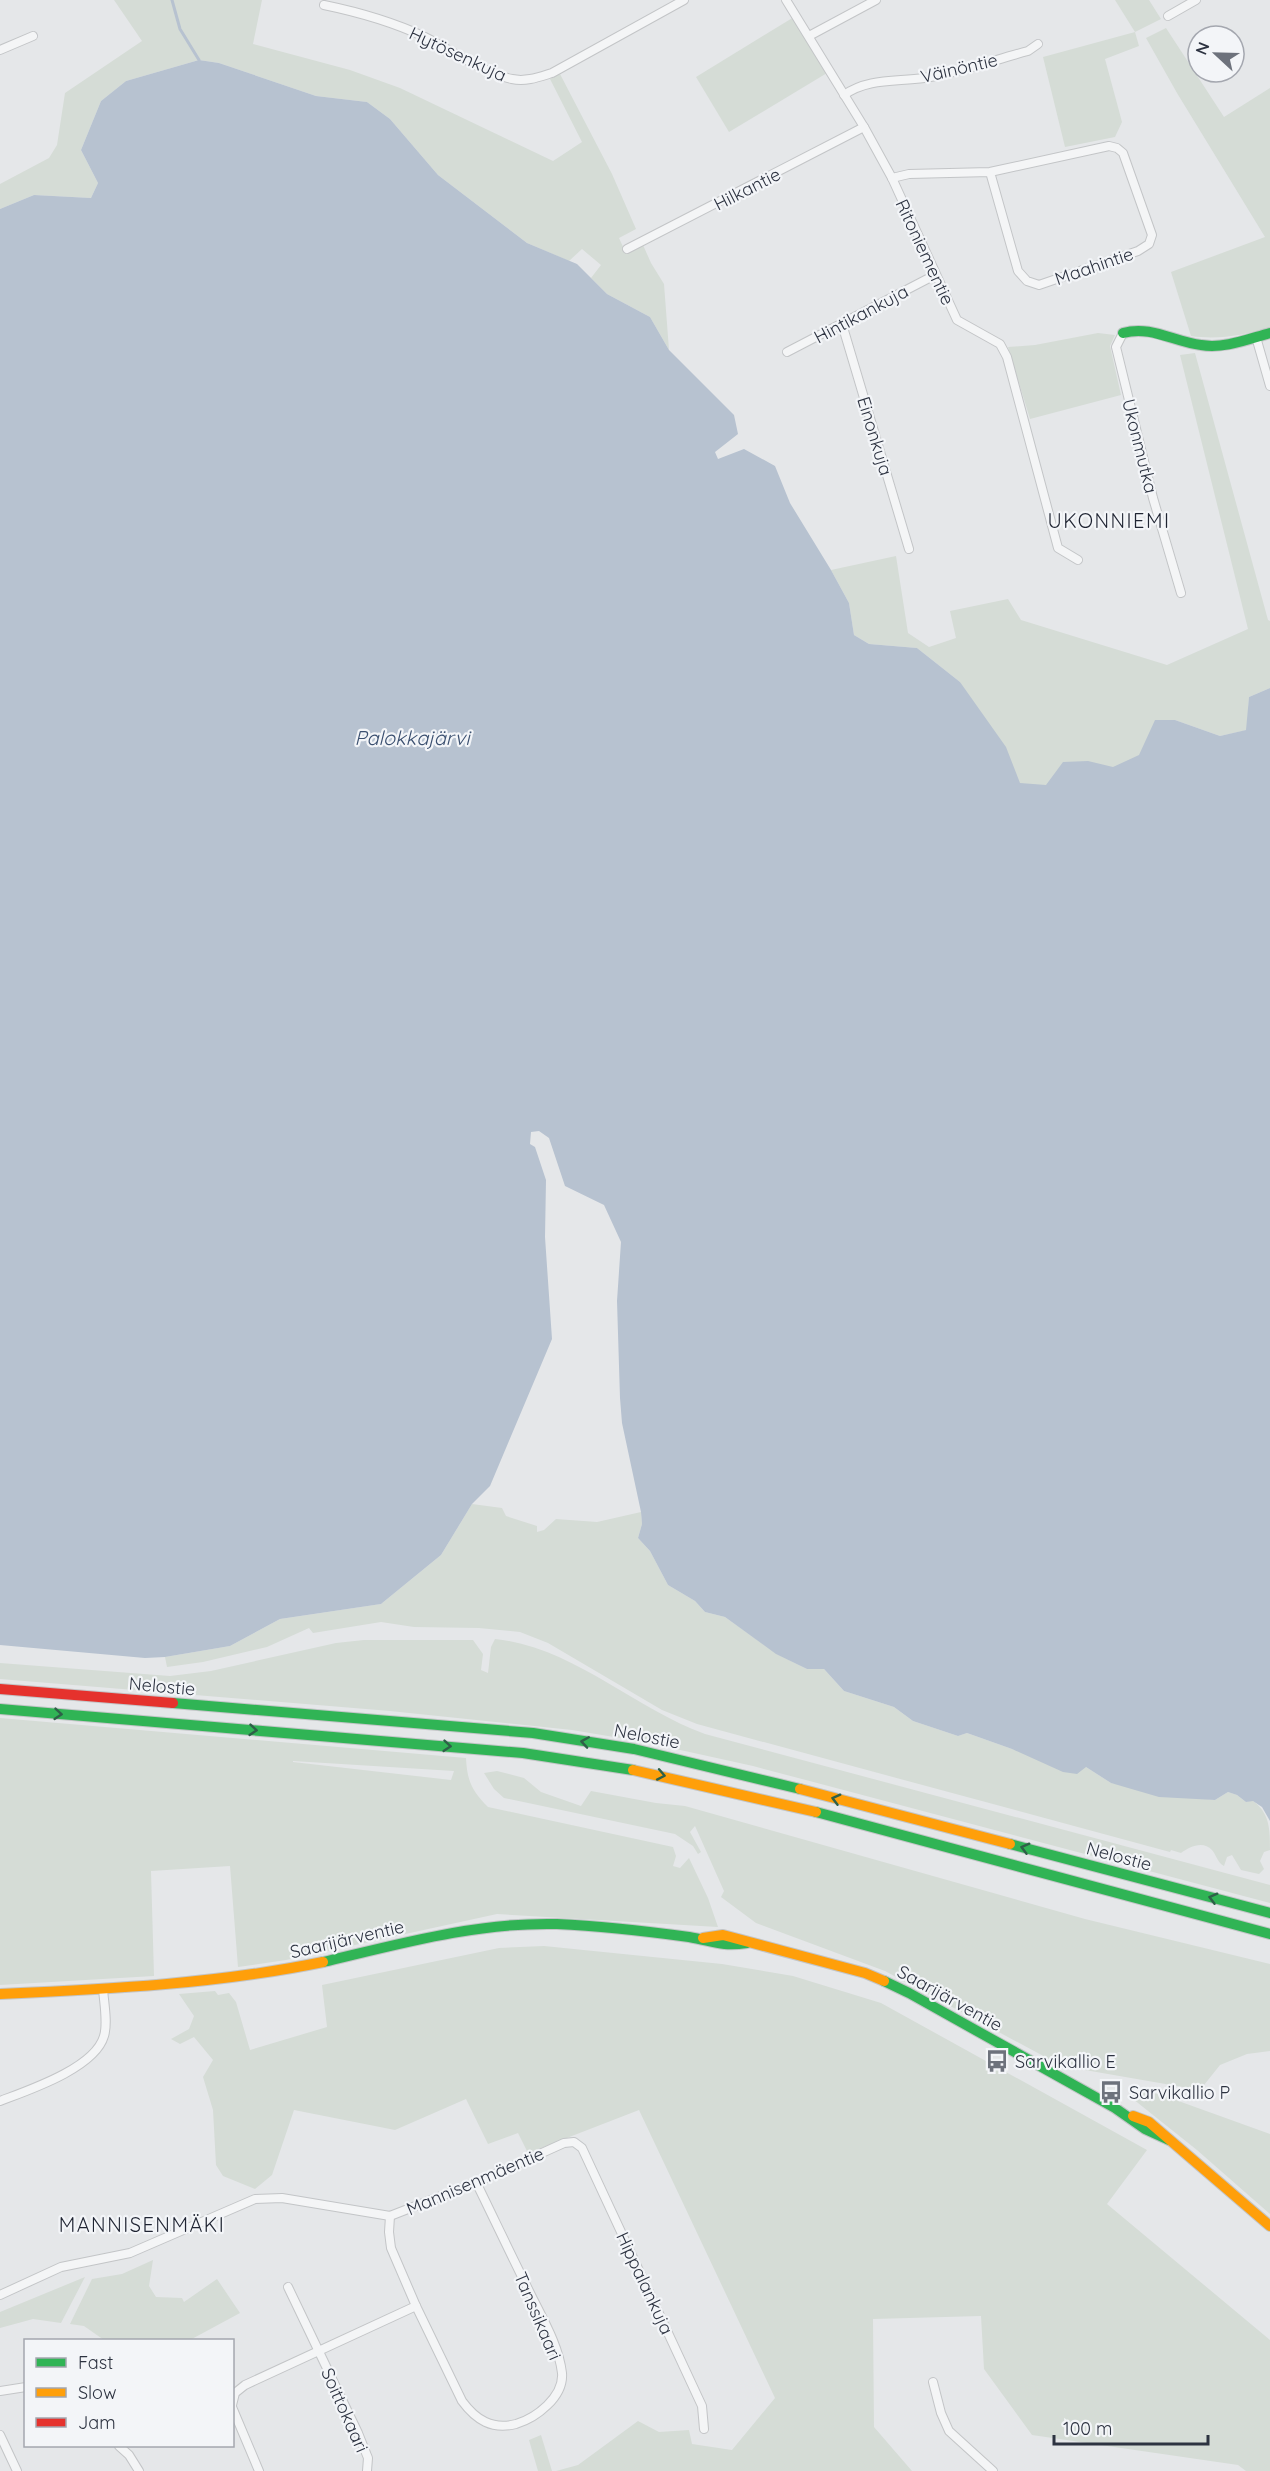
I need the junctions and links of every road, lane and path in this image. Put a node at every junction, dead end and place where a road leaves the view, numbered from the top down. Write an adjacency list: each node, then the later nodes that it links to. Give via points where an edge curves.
1 (684, 0): 5 (street, Hytösenkuja, via 552,73 529,80 500,75 389,22)
2 (786, 0): 8 (street, Ritoniementie)
3 (876, 0): 8 (street)
4 (1196, 0): 6 (street)
5 (324, 5)
6 (1168, 16)
7 (33, 36): 10 (street)
8 (809, 36): 11 (street, Ritoniementie)
9 (1038, 44): 11 (street, Väinöntie, via 1028,51 926,78 855,87)
10 (0, 50)
11 (844, 95): 12 (street, Ritoniementie)
12 (864, 127): 14 (street, Ritoniementie); 15 (street, Hilkantie)
13 (990, 172): 13 (street, Maahintie, via 1109,146 1117,148 1123,153 1152,235 1149,244 1039,285 1027,281 1018,271); 14 (street, Maahintie)
14 (892, 178): 16 (street, Ritoniementie)
15 (627, 249)
16 (936, 275): 17 (street, Hintikankuja); 24 (street, Ritoniementie, via 957,320 999,344 1007,357 1058,548)
17 (842, 324): 21 (street, Hintikankuja); 23 (street, Einonkuja)
18 (1123, 333): 20 (main road, via 1134,328 1214,346); 25 (street, Ukonmutka, via 1116,347)
19 (1270, 333): 20 (main road)
20 (1256, 337): 22 (street)
21 (788, 352)
22 (1270, 386)
23 (909, 549)
24 (1078, 560)
25 (1181, 593)
26 (0, 1689): 28 (main road, Nelostie, one-way to 26, via 634,1749 533,1733)
27 (0, 1709): 29 (main road, Nelostie, one-way to 29, via 450,1746 601,1764 777,1802)
28 (1270, 1913)
29 (1270, 1934)
30 (103, 1989): 31 (main road, Saarijärventie); 32 (street, via 104,2035 96,2052 64,2073); 36 (main road, Saarijärventie, via 256,1975 487,1927 557,1925 700,1938 722,1946 747,1943 844,1966 889,1983 1169,2140)
31 (0, 1994)
32 (0, 2101)
33 (574, 2142): 34 (street, Mannisenmäentie); 46 (street, Hippalankuja, via 582,2148 702,2406)
34 (476, 2182): 35 (street, Mannisenmäentie); 39 (street, Tanssikaari, via 555,2344 563,2375 550,2404 504,2427 471,2414)
35 (390, 2216): 38 (street, Mannisenmäentie, via 282,2198 255,2199 130,2253 61,2267); 39 (street, Tanssikaari, via 391,2248)
36 (1270, 2226)
37 (288, 2287): 40 (street, Soittokaari)
38 (0, 2295)
39 (416, 2306): 40 (street, Soittokaari)
40 (318, 2350): 44 (street, Soittokaari, via 245,2385); 52 (street, Soittokaari, via 358,2433 368,2458)
41 (933, 2382): 53 (street, via 949,2431)
42 (24, 2387): 43 (street)
43 (0, 2391)
44 (234, 2397)
45 (234, 2411): 51 (street, Soittokaari)
46 (704, 2429)
47 (0, 2435): 49 (street)
48 (121, 2447): 50 (street)
49 (17, 2471)
50 (139, 2471)
51 (259, 2471)
52 (367, 2471)
53 (993, 2471)

